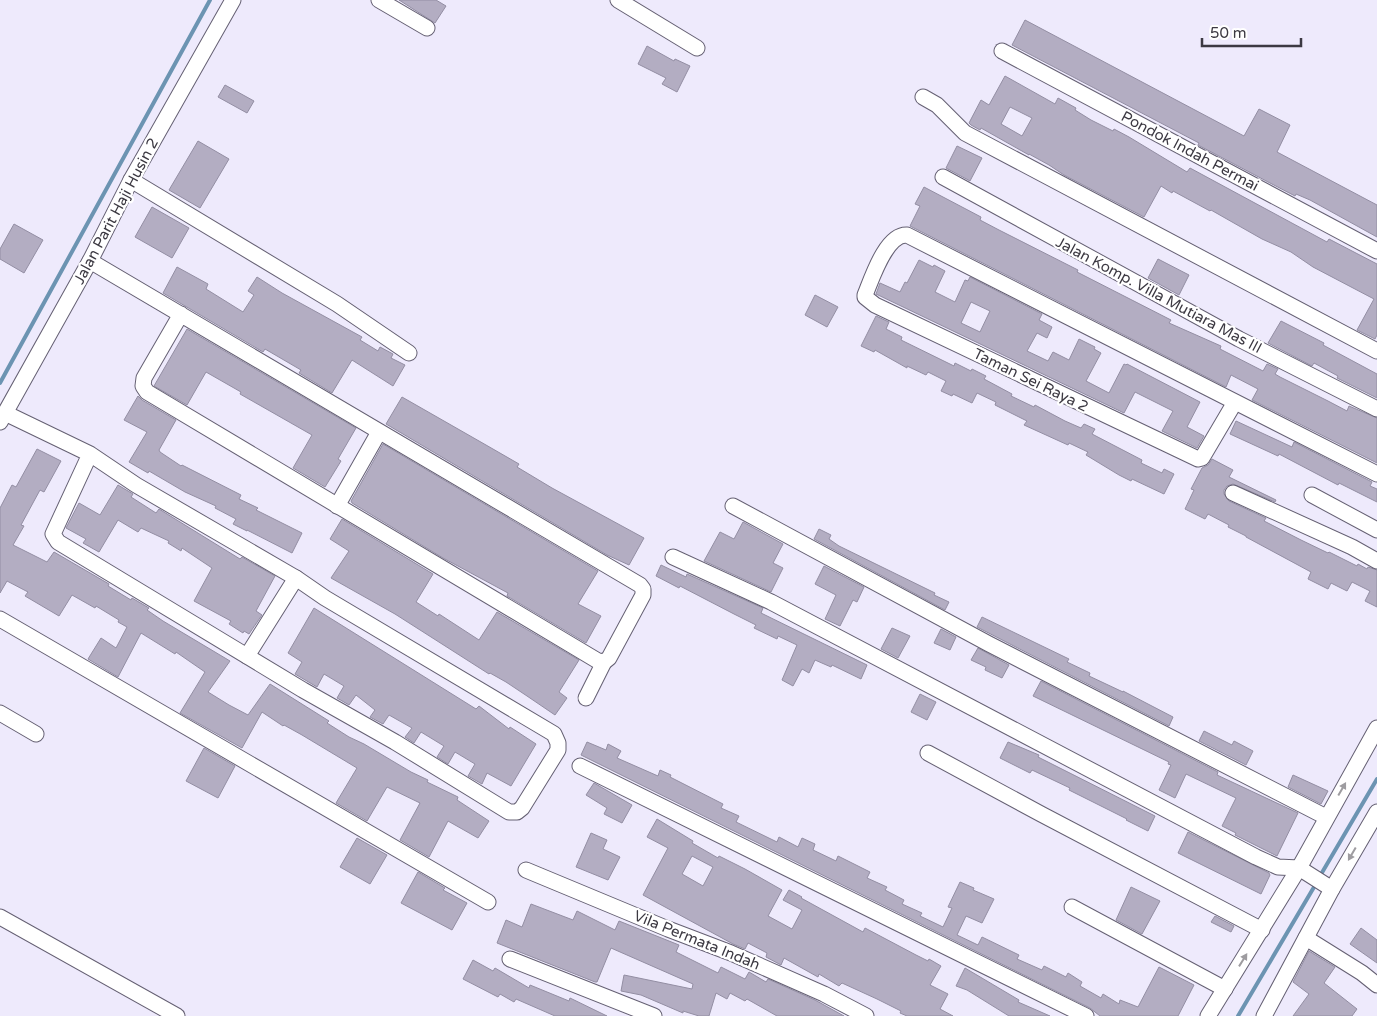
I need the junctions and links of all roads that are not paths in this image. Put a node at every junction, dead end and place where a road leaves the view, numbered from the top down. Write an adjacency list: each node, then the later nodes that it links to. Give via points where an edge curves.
1 (233, 0): 9 (street, Jalan Parit Haji Husin 2)
2 (379, 0): 4 (street)
3 (618, 0): 5 (street)
4 (427, 28)
5 (697, 48)
6 (1002, 51): 10 (street, Pondok Indah Permai)
7 (923, 97): 13 (street, via 937,105 965,133)
8 (943, 177): 16 (street, Jalan Komp. Villa Mutiara Mas III, via 1240,339)
9 (131, 180): 11 (street, Jalan Parit Haji Husin 2); 14 (street, via 337,304)
10 (1377, 251)
11 (90, 261): 12 (street); 17 (street, Jalan Parit Haji Husin 2)
12 (181, 314): 18 (street); 23 (street, via 144,378 143,386 147,392)
13 (1377, 351)
14 (409, 352)
15 (1235, 402): 15 (street, Taman Sei Raya 2, via 902,236 887,246 865,294 875,305 1198,459 1202,458); 20 (street, Taman Sei Raya 2)
16 (1377, 409)
17 (2, 417): 19 (street)
18 (379, 432): 23 (street); 31 (street, via 640,585 643,595)
19 (90, 454): 28 (street, via 136,485); 30 (street, via 53,534 55,539)
20 (1377, 474)
21 (1233, 493): 27 (street)
22 (1312, 495): 25 (street)
23 (337, 506): 31 (street)
24 (733, 506): 38 (street, via 981,639)
25 (1377, 530)
26 (673, 557): 41 (street, via 771,602 1256,857 1278,867)
27 (1377, 560)
28 (296, 578): 30 (street); 30 (street, via 554,734 558,750 553,759 522,808 509,812)
29 (0, 618): 43 (street)
30 (247, 656)
31 (604, 662): 32 (street)
32 (586, 698)
33 (0, 713): 35 (street)
34 (1377, 728): 38 (street, one-way to 34)
35 (36, 734)
36 (928, 753): 46 (street)
37 (580, 766): 54 (street)
38 (1326, 817): 41 (street)
39 (1376, 817): 42 (street, one-way to 42)
40 (526, 870): 53 (street, Vila Permata Indah, via 730,953)
41 (1302, 870): 42 (street); 46 (street)
42 (1329, 886): 47 (street)
43 (488, 902)
44 (1072, 907): 50 (street)
45 (0, 917): 51 (street)
46 (1262, 930): 50 (street, one-way to 46)
47 (1306, 938): 49 (street); 56 (street)
48 (510, 959): 52 (street)
49 (1377, 985)
50 (1225, 988): 55 (street)
51 (177, 1016)
52 (654, 1016)
53 (866, 1016)
54 (1086, 1016)
55 (1208, 1016)
56 (1265, 1016)

